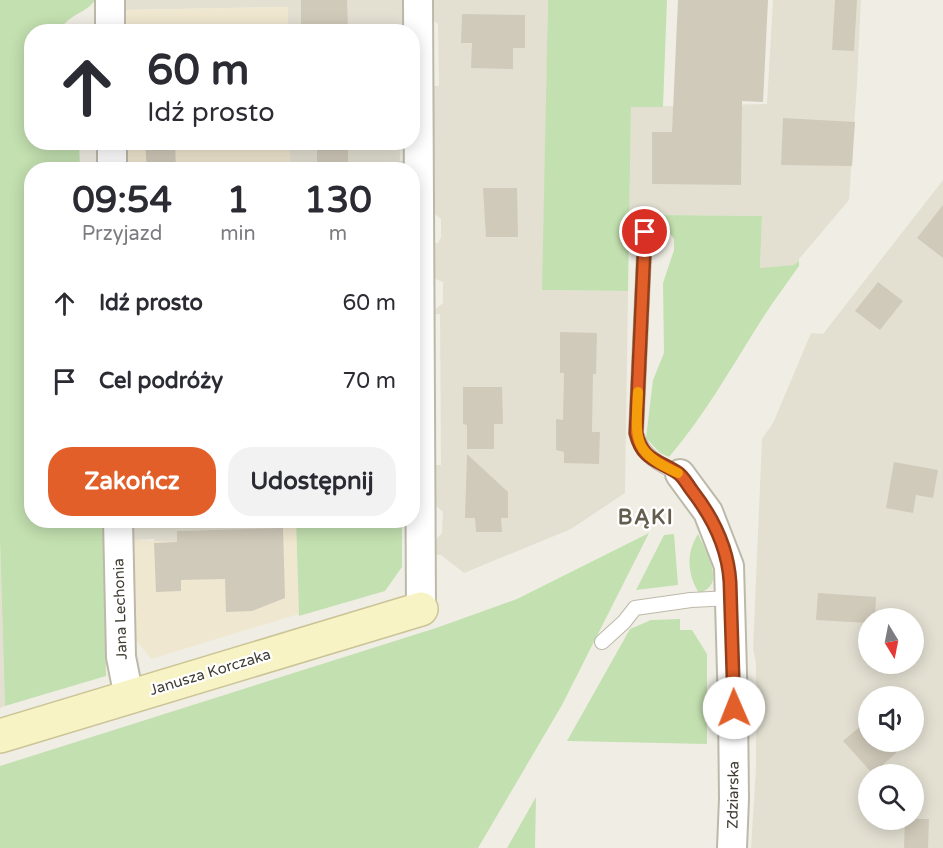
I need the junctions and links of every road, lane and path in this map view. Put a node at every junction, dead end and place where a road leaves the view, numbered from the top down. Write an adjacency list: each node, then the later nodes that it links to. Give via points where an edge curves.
1 (110, 0): 3 (street)
2 (418, 0): 4 (street)
3 (110, 24)
4 (418, 24)
5 (645, 232): 7 (lane, via 636,433 646,454)
6 (420, 406): 10 (street)
7 (680, 474): 9 (street, Zdziarska, via 717,531 729,566)
8 (118, 528): 12 (street, Jana Lechonia, via 121,657)
9 (731, 598): 11 (lane, via 635,609); 14 (street, Zdziarska)
10 (421, 609): 12 (street, Janusza Korczaka)
11 (602, 642)
12 (129, 697): 13 (street, Janusza Korczaka)
13 (0, 736)
14 (732, 848)

